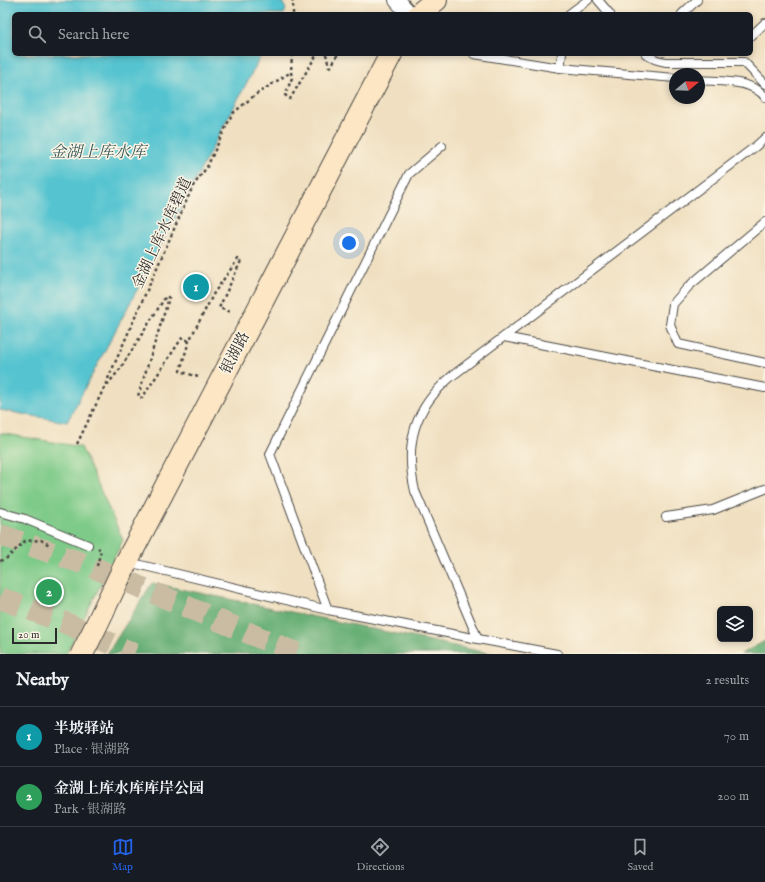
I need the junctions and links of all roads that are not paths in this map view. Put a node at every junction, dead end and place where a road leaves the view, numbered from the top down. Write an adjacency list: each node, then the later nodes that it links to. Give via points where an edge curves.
1 (397, 0): 6 (street)
2 (436, 0): 7 (street)
3 (588, 0): 8 (lane)
4 (598, 0): 9 (lane)
5 (697, 0): 10 (lane)
6 (407, 12)
7 (421, 12)
8 (572, 12)
9 (608, 12)
10 (684, 12)
11 (765, 23): 12 (lane)
12 (753, 34)
13 (390, 56): 34 (street, 银湖路)
14 (486, 56): 19 (lane)
15 (562, 56): 19 (lane)
16 (649, 56): 18 (lane, via 666,62)
17 (729, 56): 18 (lane)
18 (723, 62): 22 (lane, via 744,62)
19 (560, 68): 20 (lane)
20 (669, 77)
21 (705, 80): 23 (lane, via 741,83 756,88)
22 (765, 84)
23 (765, 97)
24 (765, 138): 27 (lane)
25 (442, 146): 35 (lane, via 409,174 270,454)
26 (765, 222): 28 (lane, via 689,286 673,304 670,325 678,344)
27 (504, 337): 29 (lane); 36 (lane, via 452,376 433,394 419,417 411,445 411,476 415,491)
28 (765, 363)
29 (765, 388)
30 (765, 489): 32 (lane, via 713,510)
31 (0, 512): 33 (lane)
32 (666, 517)
33 (88, 545)
34 (127, 561): 35 (lane); 37 (street, 银湖路)
35 (328, 610): 36 (lane)
36 (478, 639): 38 (lane)
37 (82, 654)
38 (557, 654)

